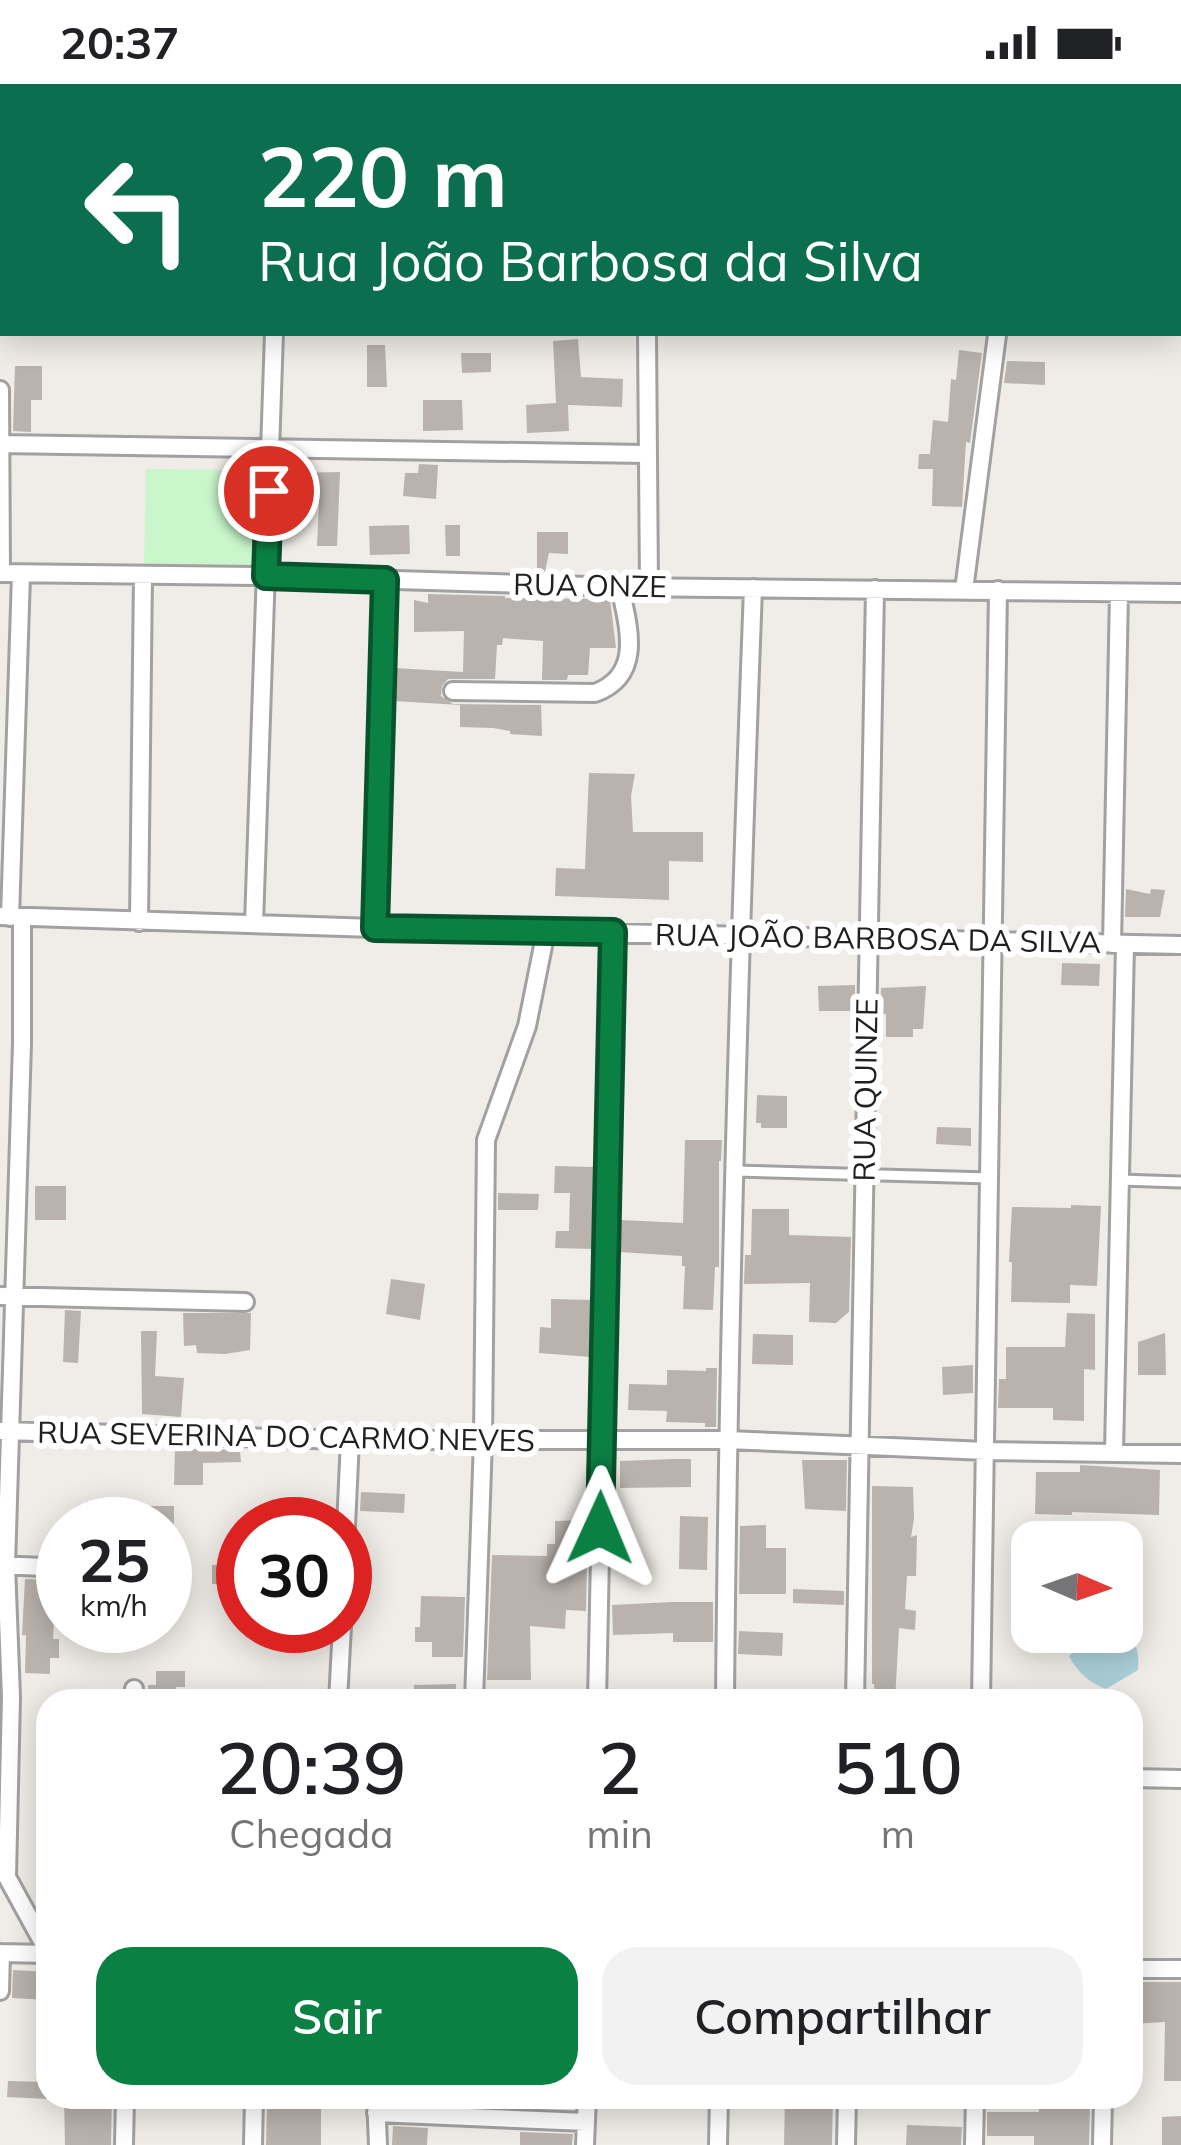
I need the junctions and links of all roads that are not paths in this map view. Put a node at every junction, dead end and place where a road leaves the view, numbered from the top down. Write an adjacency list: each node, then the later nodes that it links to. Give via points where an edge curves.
1 (274, 336): 6 (street)
2 (647, 336): 7 (street)
3 (997, 336): 17 (street)
4 (0, 390): 5 (street)
5 (0, 444): 6 (street); 8 (street)
6 (271, 449): 7 (street); 11 (street)
7 (646, 454): 14 (street)
8 (1, 573): 9 (street, RUA ONZE)
9 (21, 575): 10 (street, RUA ONZE); 22 (street)
10 (143, 575): 11 (street, RUA ONZE); 23 (street)
11 (266, 576): 12 (street, RUA ONZE); 24 (street)
12 (385, 580): 13 (street, RUA ONZE); 25 (street)
13 (620, 587): 14 (street, RUA ONZE); 21 (street, via 630,646 608,688)
14 (649, 587): 15 (street, RUA ONZE)
15 (754, 587): 16 (street, RUA ONZE); 28 (street)
16 (875, 589): 17 (street, RUA ONZE); 29 (street, RUA QUINZE)
17 (964, 590): 18 (street, RUA ONZE)
18 (998, 590): 19 (street, RUA ONZE); 30 (street)
19 (1119, 593): 20 (street, RUA ONZE); 31 (street)
20 (1181, 593)
21 (452, 692)
22 (11, 917): 23 (street, RUA JOÃO BARBOSA DA SILVA); 34 (street)
23 (139, 922): 24 (street, RUA JOÃO BARBOSA DA SILVA)
24 (254, 923): 25 (street, RUA JOÃO BARBOSA DA SILVA)
25 (375, 928): 26 (street, RUA JOÃO BARBOSA DA SILVA)
26 (546, 931): 27 (street, RUA JOÃO BARBOSA DA SILVA); 45 (street, via 527,1026 486,1140)
27 (613, 932): 28 (street, RUA JOÃO BARBOSA DA SILVA); 47 (street)
28 (740, 934): 29 (street, RUA JOÃO BARBOSA DA SILVA); 35 (street)
29 (867, 939): 30 (street, RUA JOÃO BARBOSA DA SILVA); 36 (street, RUA QUINZE)
30 (991, 943): 31 (street, RUA JOÃO BARBOSA DA SILVA); 37 (street)
31 (1119, 944): 32 (street, RUA JOÃO BARBOSA DA SILVA); 38 (street)
32 (1181, 945)
33 (0, 1043): 34 (street)
34 (22, 1043): 40 (street)
35 (736, 1171): 36 (lane); 46 (street)
36 (863, 1176): 37 (lane); 48 (street, RUA QUINZE)
37 (990, 1178): 49 (street)
38 (1120, 1180): 39 (lane); 50 (street)
39 (1181, 1182)
40 (8, 1250): 41 (street)
41 (7, 1296): 42 (street); 43 (street)
42 (245, 1301)
43 (5, 1431): 44 (street, RUA SEVERINA DO CARMO NEVES); 53 (street)
44 (350, 1440): 45 (street, RUA SEVERINA DO CARMO NEVES); 52 (street)
45 (483, 1440): 47 (street, RUA SEVERINA DO CARMO NEVES); 57 (street)
46 (727, 1440): 47 (street, RUA SEVERINA DO CARMO NEVES); 48 (street, RUA SEVERINA DO CARMO NEVES); 59 (street)
47 (601, 1441): 58 (street)
48 (860, 1447): 49 (street, RUA SEVERINA DO CARMO NEVES); 60 (street, RUA QUINZE)
49 (986, 1451): 50 (street, RUA SEVERINA DO CARMO NEVES); 61 (street)
50 (1114, 1452): 51 (street, RUA SEVERINA DO CARMO NEVES)
51 (1181, 1454)
52 (347, 1497)
53 (3, 1565): 54 (street); 64 (street, via 11,1697 7,1877)
54 (36, 1567)
55 (340, 1653): 56 (street)
56 (338, 1689)
57 (474, 1689)
58 (597, 1689)
59 (725, 1689)
60 (855, 1689)
61 (981, 1689)
62 (1143, 1778): 63 (street)
63 (1181, 1779)
64 (36, 1931)
65 (0, 1953): 66 (street); 69 (street)
66 (36, 1953)
67 (1143, 1969): 68 (street)
68 (1181, 1969)
69 (0, 1991)
70 (125, 2109): 80 (street)
71 (254, 2109): 81 (street)
72 (376, 2109): 82 (street)
73 (425, 2109): 79 (street)
74 (587, 2109): 79 (street)
75 (719, 2109): 84 (street)
76 (847, 2109): 85 (street)
77 (974, 2109): 86 (street)
78 (1103, 2109): 87 (street)
79 (586, 2122): 83 (street)
80 (124, 2145)
81 (253, 2145)
82 (378, 2145)
83 (585, 2145)
84 (718, 2145)
85 (846, 2145)
86 (974, 2145)
87 (1102, 2145)

